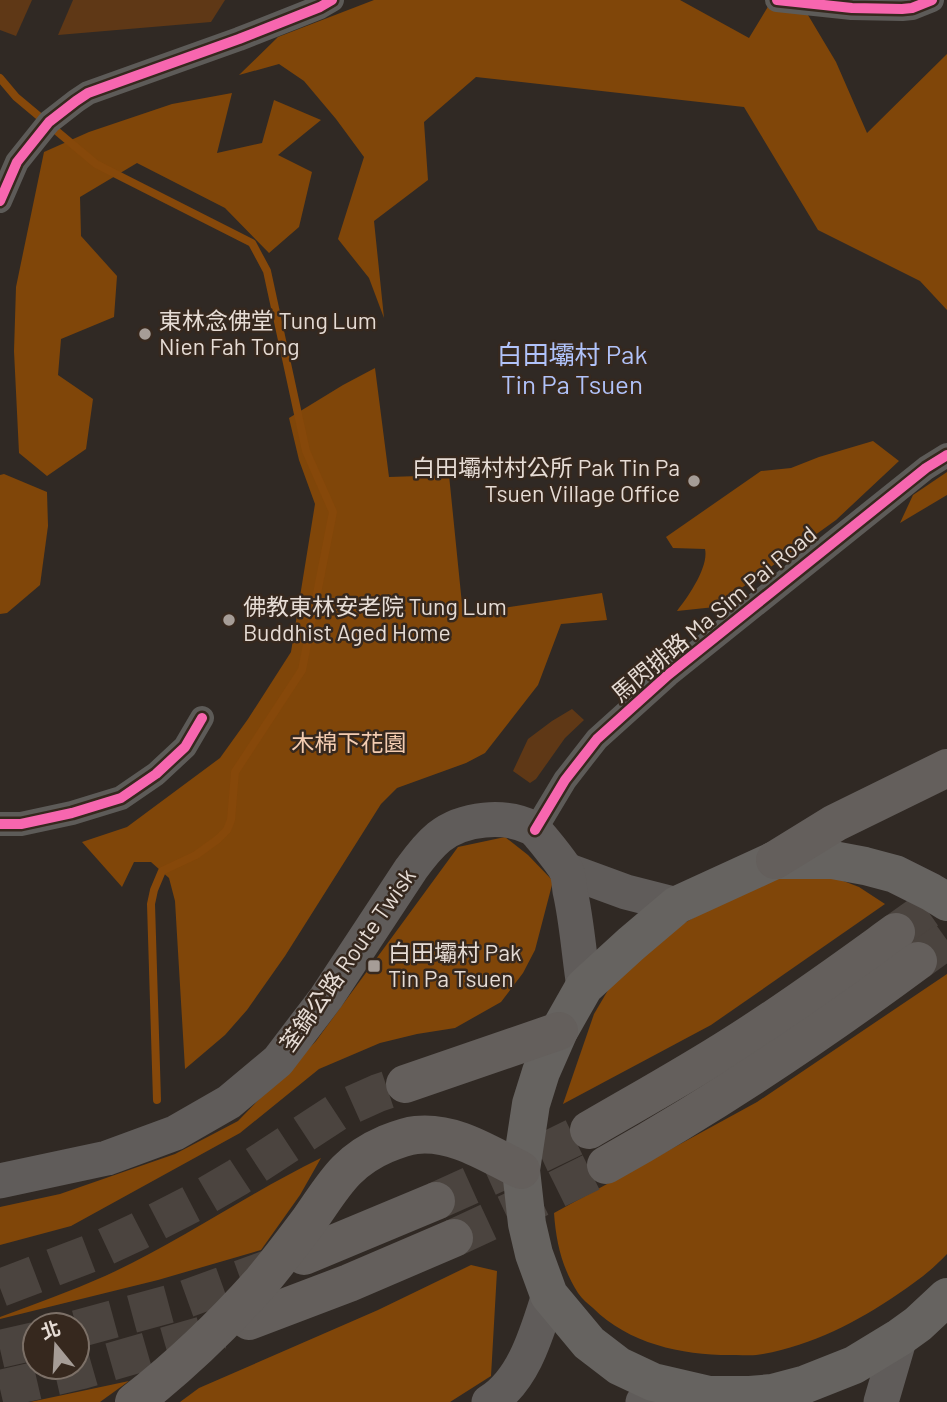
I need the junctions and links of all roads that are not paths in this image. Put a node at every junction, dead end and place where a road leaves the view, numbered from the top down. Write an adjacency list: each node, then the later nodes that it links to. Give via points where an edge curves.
1 (332, 0): 4 (street, via 89,93 49,122 17,162)
2 (777, 0): 3 (street, via 902,9)
3 (932, 0)
4 (0, 201)
5 (947, 455): 9 (street, 馬閃排路 Ma Sim Pai Road, via 668,675 586,752)
6 (202, 718): 8 (street, via 185,747 156,775 121,798 21,824)
7 (947, 768): 10 (highway)
8 (0, 824)
9 (535, 830): 11 (main road); 20 (main road, 荃錦公路 Route Twisk, via 505,821 482,821 441,836 411,869 326,998 278,1061 229,1102 175,1133 107,1158)
10 (775, 860): 12 (main road, via 833,860 865,866 895,874); 13 (main road)
11 (566, 870): 13 (main road); 14 (main road)
12 (947, 902)
13 (677, 905): 14 (main road)
14 (584, 987): 15 (main road)
15 (559, 1031): 16 (highway); 19 (main road, via 531,1104)
16 (405, 1084)
17 (589, 1130): 18 (highway, via 734,1045 820,987 907,946 846,1014)
18 (606, 1165)
19 (521, 1170): 24 (main road, via 527,1224); 30 (highway, via 465,1142 436,1135 413,1135 378,1147 332,1185 308,1222 227,1318)
20 (0, 1181)
21 (436, 1201): 23 (highway)
22 (454, 1238): 26 (highway)
23 (304, 1256)
24 (549, 1295): 28 (main road, via 589,1343 619,1366); 31 (main road, via 536,1337 519,1370)
25 (947, 1297): 27 (main road)
26 (248, 1321)
27 (900, 1338): 29 (main road, via 854,1365); 33 (main road)
28 (687, 1391): 29 (main road); 32 (main road)
29 (756, 1399)
30 (134, 1402)
31 (489, 1402)
32 (643, 1402)
33 (881, 1402)

